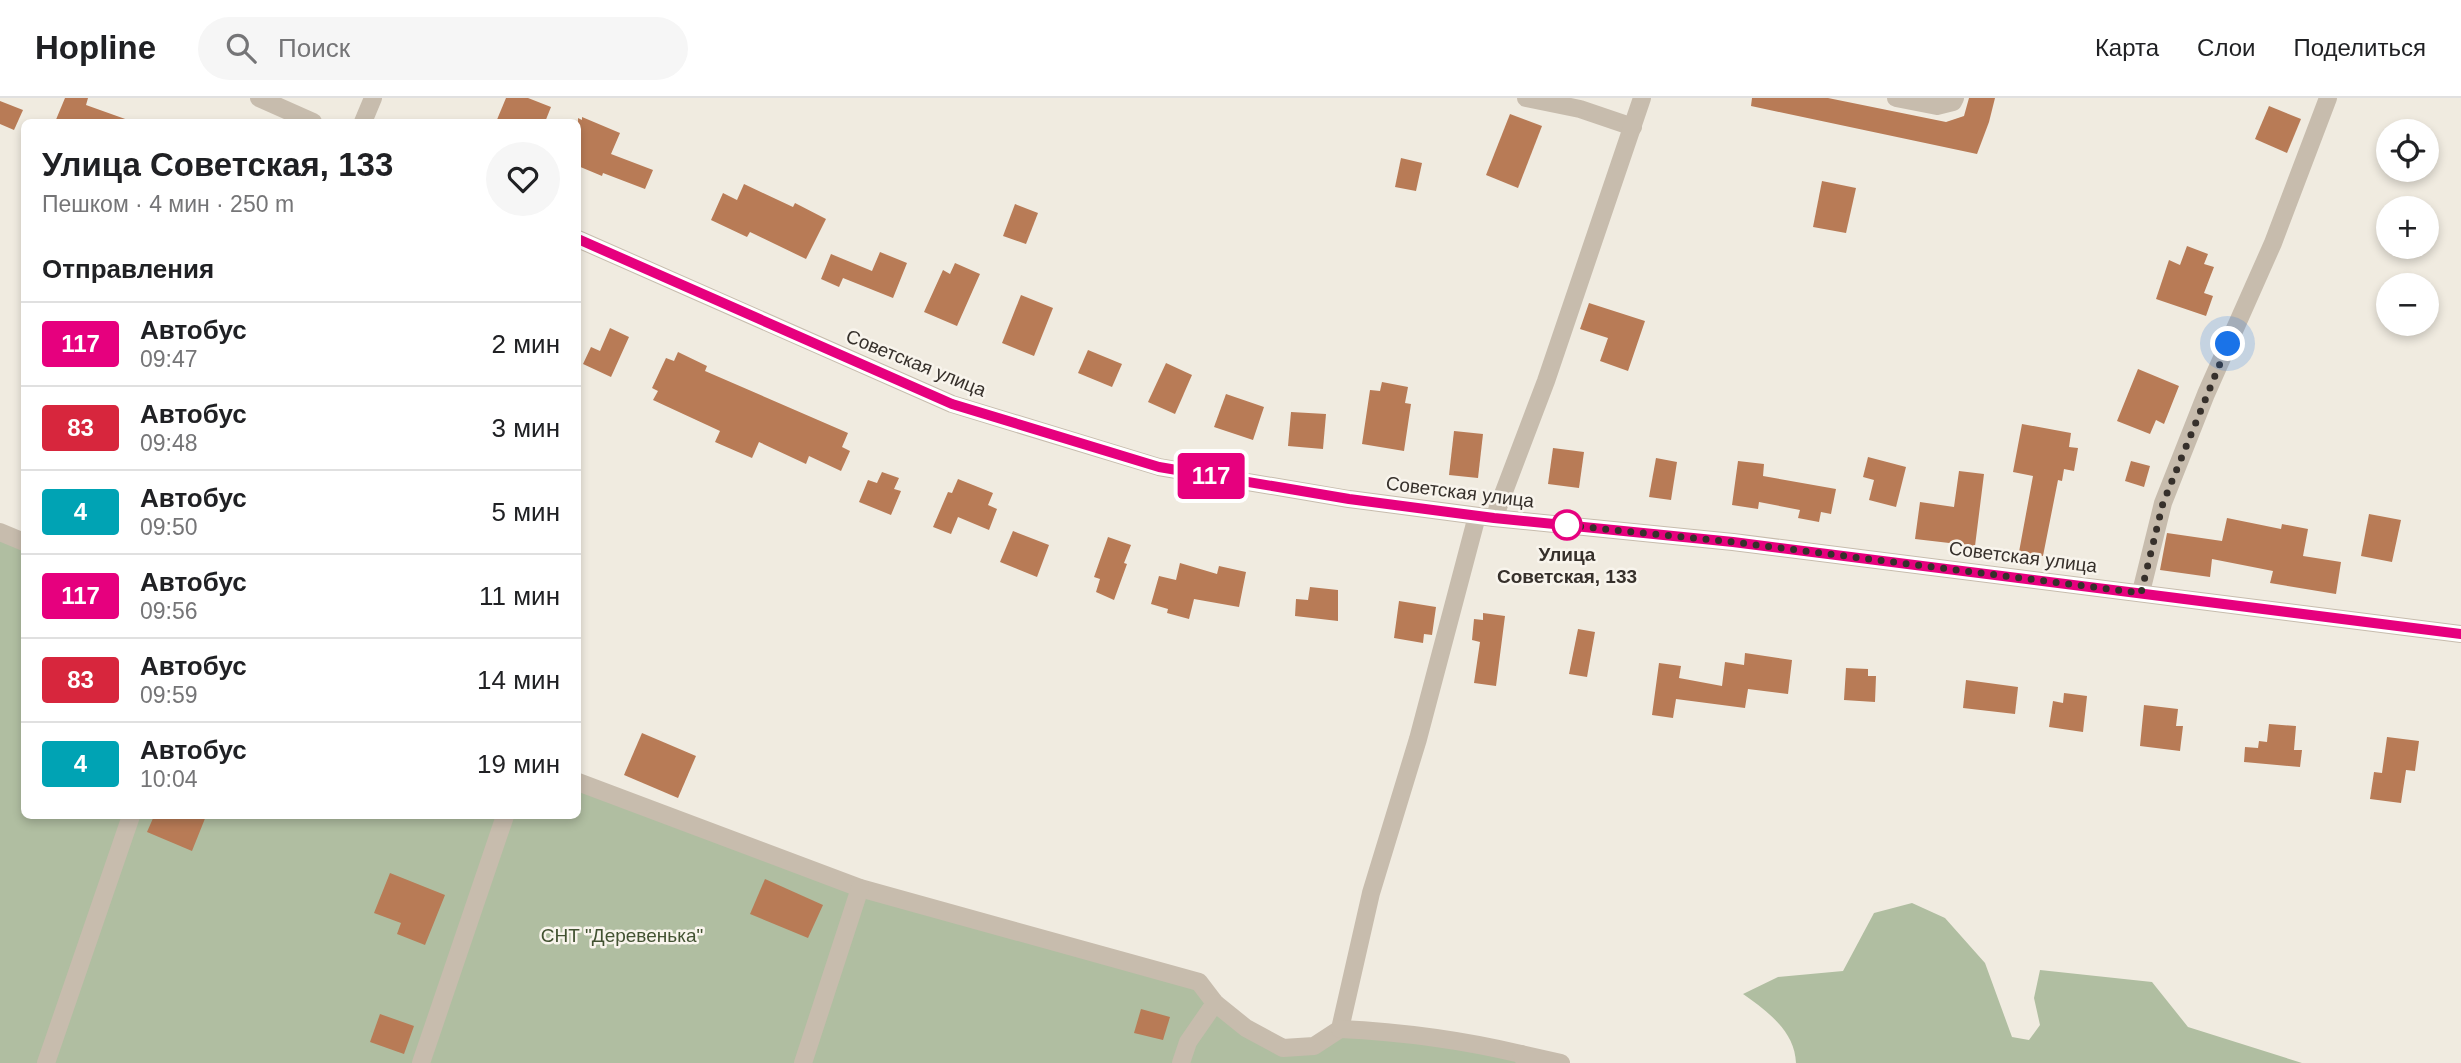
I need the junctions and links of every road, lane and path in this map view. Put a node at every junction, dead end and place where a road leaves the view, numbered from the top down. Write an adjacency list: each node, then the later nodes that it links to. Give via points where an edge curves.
1 (259, 98): 8 (street)
2 (373, 98): 9 (street)
3 (1526, 98): 10 (street, via 1580,109)
4 (1642, 98): 10 (street)
5 (1896, 98): 6 (street, via 1937,106)
6 (1955, 98)
7 (2328, 98): 15 (street, via 2273,243 2163,503)
8 (306, 119)
9 (364, 119)
10 (1633, 127): 12 (street, via 1546,381)
11 (581, 240): 12 (street, Советская улица, via 965,408 1159,467)
12 (1485, 517): 15 (street, Советская улица, via 1733,542); 22 (street, via 1371,893)
13 (0, 532): 14 (street)
14 (21, 541)
15 (2141, 593): 16 (street, Советская улица)
16 (2461, 634)
17 (581, 783): 20 (street)
18 (130, 819): 24 (street)
19 (504, 819): 25 (street)
20 (860, 888): 21 (street, via 1199,982); 26 (street)
21 (1215, 1003): 22 (street, via 1246,1028 1283,1048 1314,1045); 27 (street, via 1188,1042)
22 (1340, 1029): 23 (street, via 1467,1041)
23 (1523, 1059): 28 (street)
24 (46, 1063)
25 (421, 1063)
26 (803, 1063)
27 (1181, 1063)
28 (1561, 1063)

